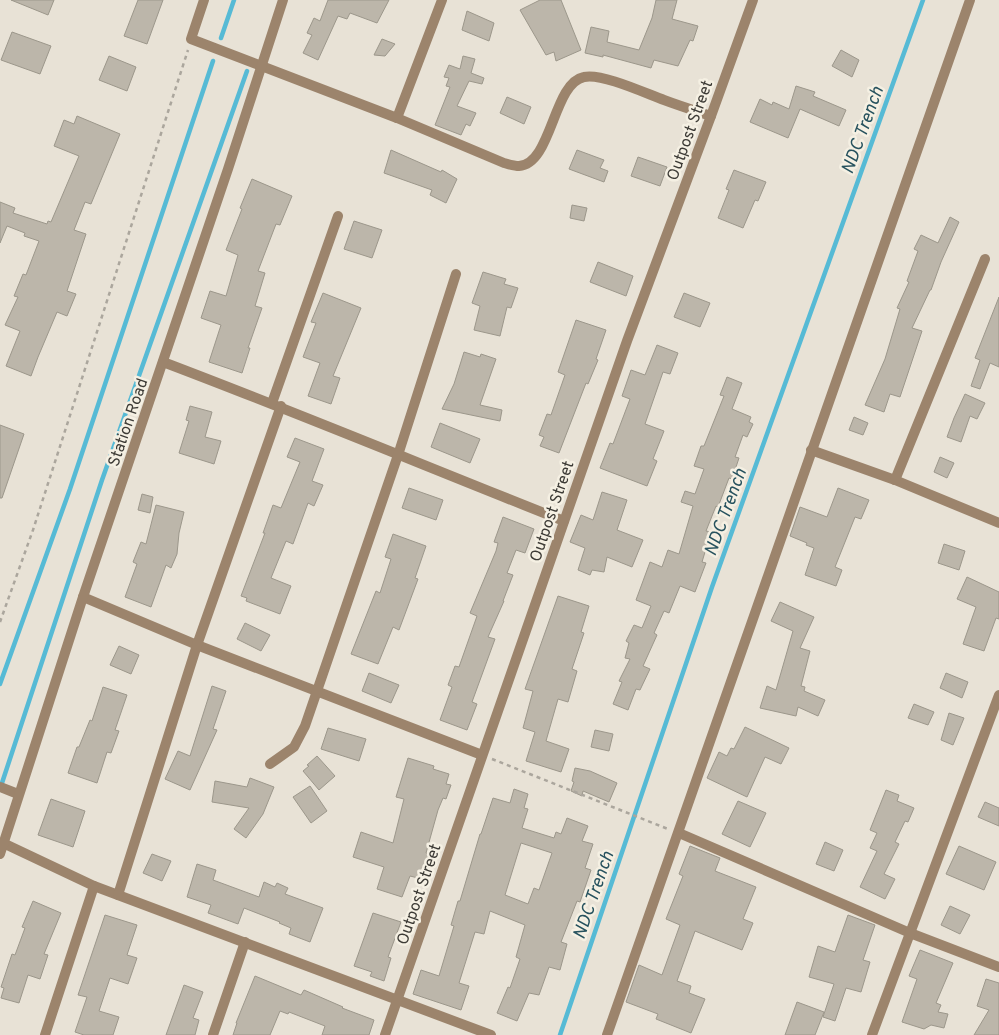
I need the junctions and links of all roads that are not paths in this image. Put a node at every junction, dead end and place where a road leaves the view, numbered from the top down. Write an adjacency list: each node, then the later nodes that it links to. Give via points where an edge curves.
1 (204, 0): 6 (street, via 191,39)
2 (283, 0): 6 (street, Station Road)
3 (442, 0): 8 (street)
4 (752, 0): 7 (street, Outpost Street)
5 (970, 0): 14 (street)
6 (261, 66): 8 (street); 12 (street, Station Road)
7 (711, 116): 8 (street, via 614,82 594,76 582,77 568,88 539,151 520,166 504,163); 17 (street, Outpost Street, via 626,341)
8 (397, 118)
9 (338, 216): 13 (street)
10 (985, 260): 16 (street)
11 (456, 274): 15 (street)
12 (163, 362): 13 (street); 19 (street, Station Road)
13 (276, 405): 15 (street); 20 (street)
14 (811, 450): 16 (street); 27 (street)
15 (398, 455): 17 (street); 21 (street)
16 (895, 480): 18 (street)
17 (564, 521): 23 (street, Outpost Street)
18 (999, 523)
19 (83, 597): 20 (street); 26 (street, Station Road)
20 (197, 645): 21 (street); 31 (street)
21 (316, 692): 23 (street); 24 (street, via 294,747)
22 (999, 695): 32 (street)
23 (482, 755): 35 (street, Outpost Street)
24 (270, 764)
25 (0, 787): 26 (street)
26 (18, 794): 28 (street, Station Road)
27 (679, 833): 32 (street); 40 (street)
28 (4, 843): 29 (street, Station Road); 30 (street)
29 (0, 854)
30 (94, 886): 31 (street); 36 (street)
31 (118, 894): 33 (street)
32 (910, 933): 34 (street); 41 (street)
33 (245, 942): 35 (street); 37 (street)
34 (999, 967)
35 (397, 1000): 38 (street, Outpost Street); 39 (street)
36 (45, 1035)
37 (213, 1035)
38 (385, 1035)
39 (491, 1035)
40 (607, 1035)
41 (872, 1035)

